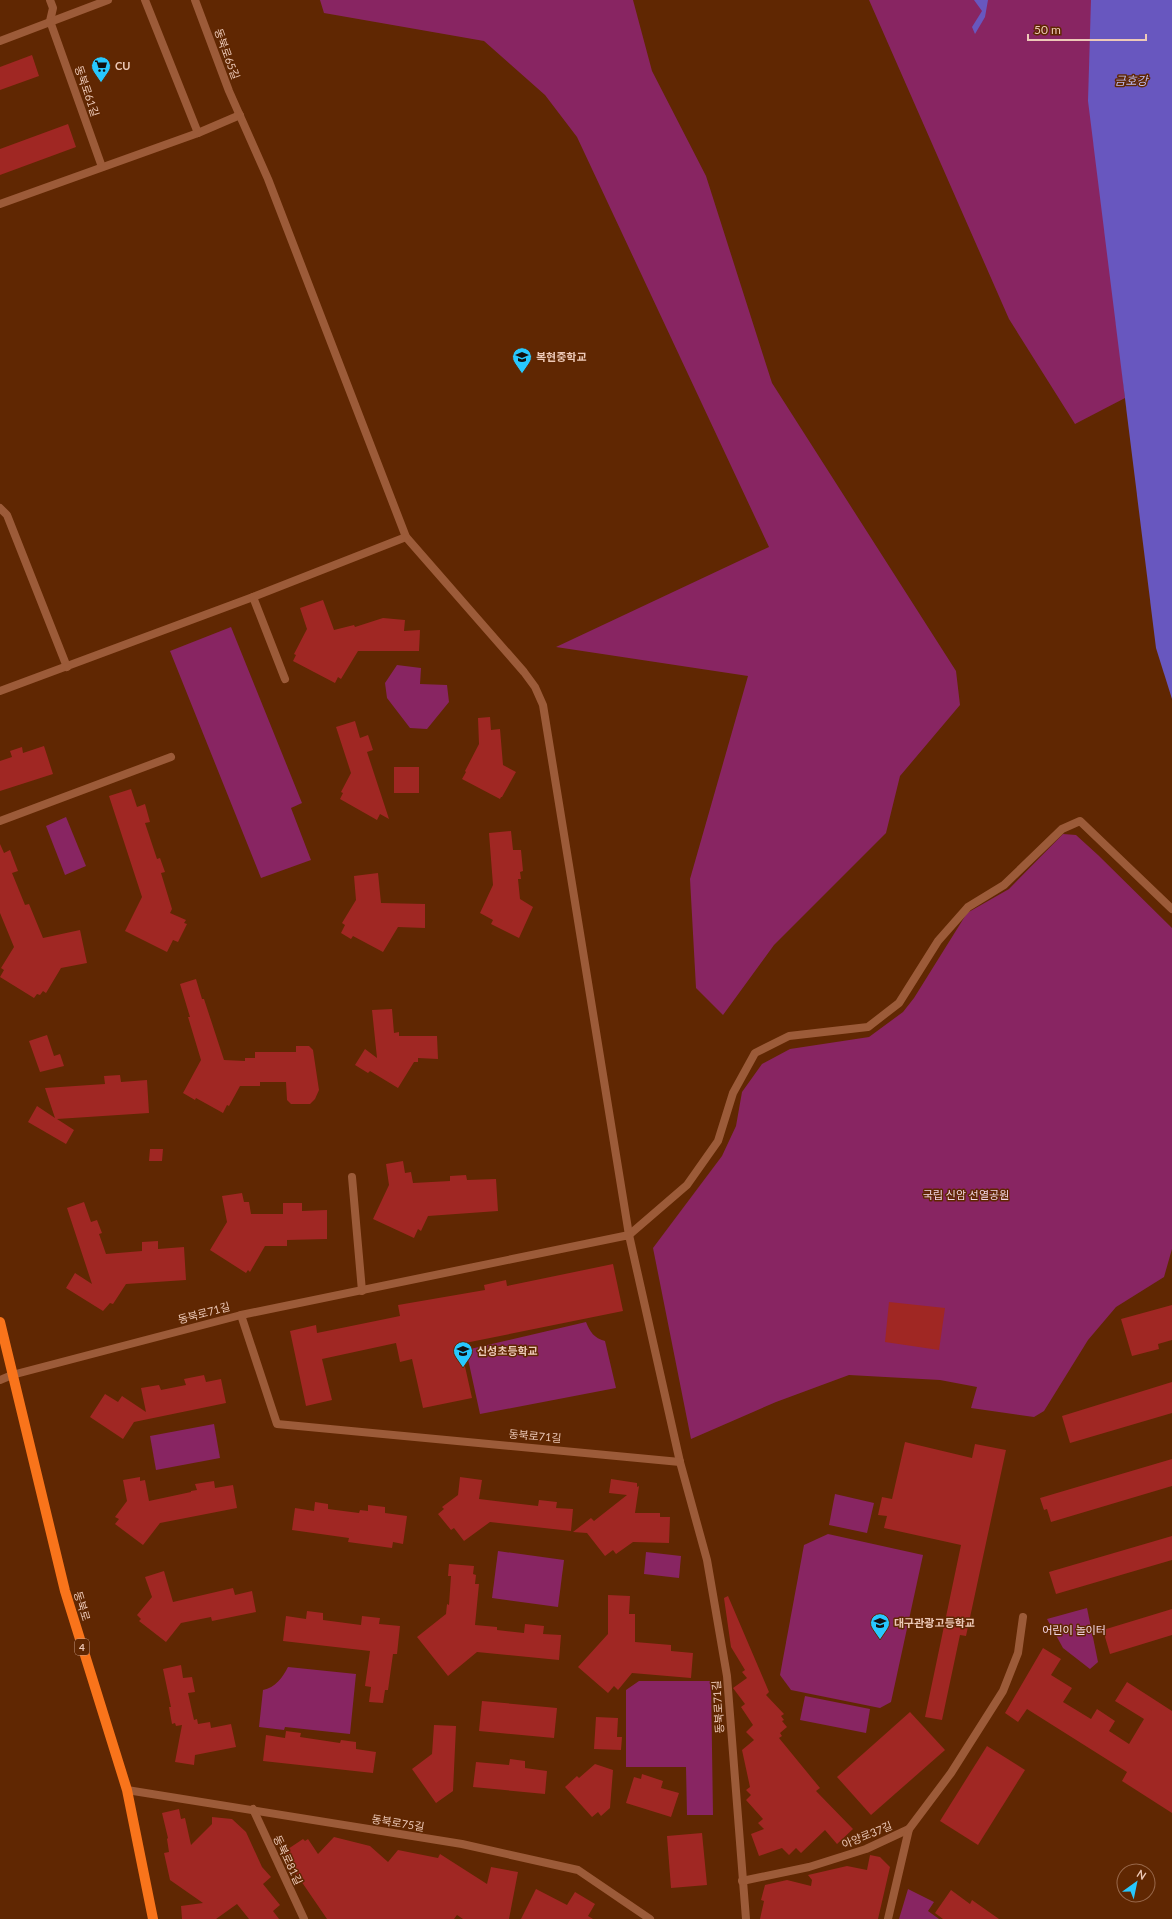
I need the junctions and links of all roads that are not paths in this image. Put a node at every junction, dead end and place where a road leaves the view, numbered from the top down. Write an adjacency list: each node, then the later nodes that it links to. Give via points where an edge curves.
1 (50, 0): 6 (street, via 53,8)
2 (108, 0): 5 (street)
3 (145, 0): 9 (street)
4 (195, 0): 8 (street, 동북로65길)
5 (96, 2): 6 (street)
6 (50, 21): 7 (street); 10 (street, 동북로61길)
7 (0, 41)
8 (240, 115): 9 (street); 13 (street, 동북로65길)
9 (198, 133): 10 (street)
10 (102, 167): 11 (street)
11 (0, 204)
12 (0, 508): 15 (street, via 7,515)
13 (406, 538): 14 (street); 22 (street, via 524,672 535,687 543,705)
14 (253, 597): 15 (street, via 98,653); 16 (street)
15 (67, 667): 17 (street)
16 (285, 679)
17 (0, 691)
18 (171, 757): 19 (street)
19 (0, 821)
20 (1172, 909): 22 (street, via 1080,821 1062,829 1004,885 968,907 938,941 899,1002 868,1027 789,1036 755,1052 733,1093 718,1141 687,1185)
21 (352, 1177): 23 (street)
22 (629, 1235): 23 (street); 28 (street)
23 (362, 1291): 24 (street)
24 (241, 1315): 26 (street, 동북로71길); 28 (street, 동북로71길, via 277,1424)
25 (0, 1322): 26 (main road, 동북로 / 4)
26 (12, 1375): 27 (street, 동북로71길); 30 (main road, 동북로 / 4, via 64,1591)
27 (0, 1380)
28 (680, 1462): 33 (street, 동북로71길, via 707,1560 727,1676)
29 (1024, 1617): 32 (street, via 1018,1653 1003,1691 951,1773)
30 (128, 1790): 31 (street, 동북로75길); 34 (main road, 동북로 / 4)
31 (253, 1809): 35 (street, 동북로81길); 36 (street, 동북로75길, via 470,1846 578,1870)
32 (909, 1829): 33 (street, 아양로37길, via 866,1849 809,1867); 38 (street, 아양로37길)
33 (742, 1880): 37 (street, 동북로71길)
34 (153, 1919)
35 (304, 1919)
36 (650, 1919)
37 (746, 1919)
38 (888, 1919)

